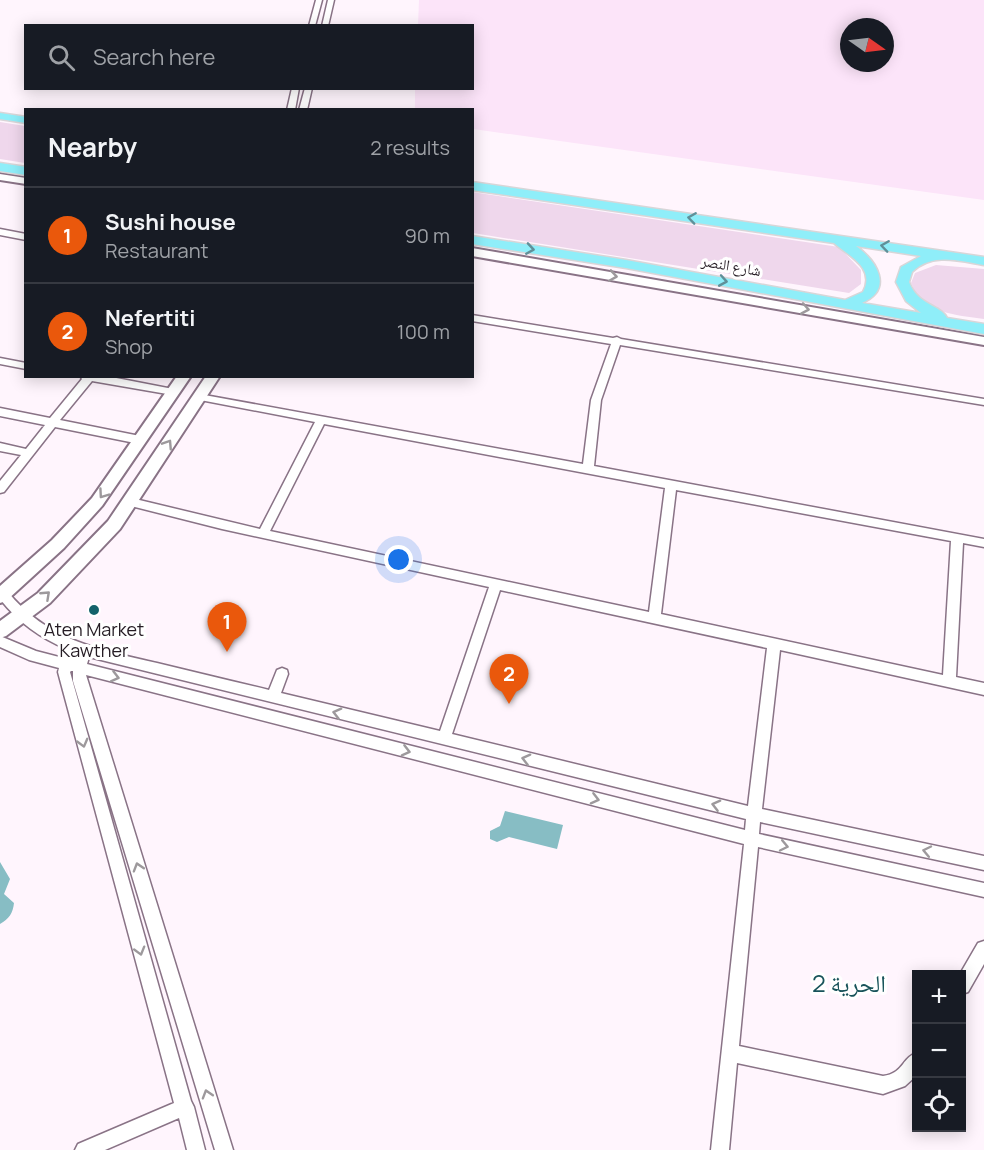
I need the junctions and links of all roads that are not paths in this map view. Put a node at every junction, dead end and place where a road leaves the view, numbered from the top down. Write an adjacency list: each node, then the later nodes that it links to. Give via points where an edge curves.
1 (319, 0): 3 (street)
2 (331, 0): 4 (street)
3 (313, 24)
4 (325, 24)
5 (296, 90): 7 (street)
6 (308, 90): 8 (street)
7 (291, 108)
8 (304, 108)
9 (0, 116): 10 (main road)
10 (24, 120)
11 (0, 167): 12 (main road)
12 (24, 171)
13 (0, 177): 14 (street)
14 (24, 181)
15 (474, 186): 18 (main road, one-way to 15)
16 (0, 232): 17 (street)
17 (24, 237)
18 (832, 238): 21 (main road, one-way to 18); 25 (main road, via 861,256 873,278 868,295)
19 (474, 240): 23 (main road, شارع النصر, one-way to 23)
20 (474, 252): 24 (street, one-way to 24)
21 (954, 256): 22 (main road); 27 (main road, via 917,261 907,267 902,281 914,301)
22 (984, 261)
23 (626, 264): 24 (main road); 25 (main road, شارع النصر, one-way to 25)
24 (644, 281): 30 (street, one-way to 30)
25 (845, 305): 27 (main road, شارع النصر)
26 (474, 318): 29 (street)
27 (952, 323): 28 (main road, شارع النصر)
28 (984, 328)
29 (616, 340): 39 (street); 46 (street, via 596,400)
30 (984, 341)
31 (0, 361): 32 (street)
32 (24, 366)
33 (86, 378): 42 (street)
34 (92, 378): 37 (street)
35 (183, 378): 37 (street)
36 (212, 378): 38 (street)
37 (173, 393): 43 (street)
38 (200, 397): 41 (street); 49 (street, one-way to 38)
39 (984, 402)
40 (0, 412): 42 (street)
41 (321, 420): 46 (street); 50 (street)
42 (53, 423): 43 (street); 45 (street)
43 (140, 440): 54 (street, one-way to 54, via 86,514)
44 (0, 447): 45 (street)
45 (29, 453): 48 (street)
46 (588, 469): 47 (street)
47 (672, 485): 51 (street); 56 (street)
48 (0, 489)
49 (131, 502): 50 (street); 55 (street, one-way to 49, via 84,557)
50 (263, 534): 53 (street)
51 (957, 538): 52 (street); 63 (street)
52 (984, 543)
53 (496, 584): 56 (street); 66 (street)
54 (1, 595): 55 (street)
55 (21, 616): 57 (street); 60 (street)
56 (654, 619): 59 (street)
57 (0, 631)
58 (0, 641): 61 (street, via 18,651)
59 (774, 644): 63 (street); 67 (street)
60 (79, 649): 61 (street); 65 (street)
61 (72, 666): 68 (street, one-way to 68); 71 (street, one-way to 61); 72 (street, one-way to 72, via 64,672)
62 (282, 674): 65 (street)
63 (949, 681): 64 (street)
64 (984, 689)
65 (273, 697): 66 (street, one-way to 65)
66 (444, 739): 67 (street, one-way to 66)
67 (754, 814): 68 (street); 69 (street, one-way to 67)
68 (752, 839): 70 (street, one-way to 70); 75 (street)
69 (984, 863)
70 (984, 890)
71 (152, 912): 72 (street); 80 (street, one-way to 71)
72 (132, 924): 77 (street, one-way to 77)
73 (984, 949): 74 (street)
74 (966, 979)
75 (730, 1053): 76 (street, via 883,1085 897,1084); 81 (street)
76 (912, 1068)
77 (184, 1107): 78 (street); 79 (street)
78 (84, 1150)
79 (196, 1150)
80 (224, 1150)
81 (720, 1150)

